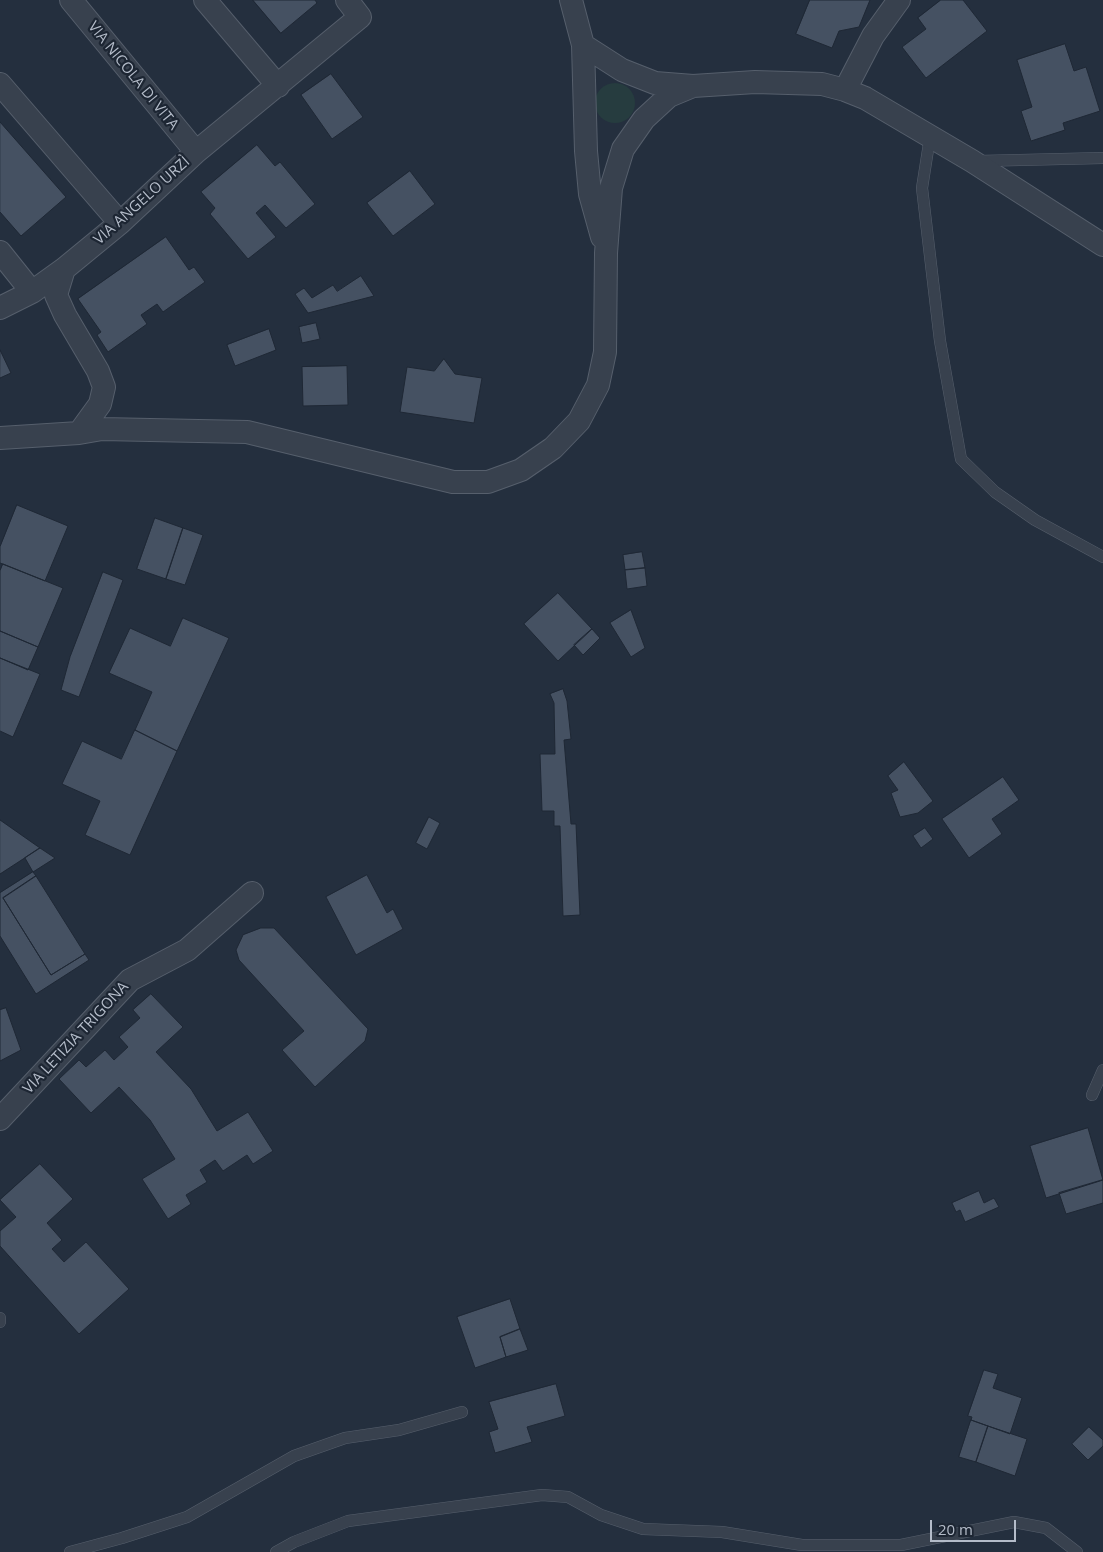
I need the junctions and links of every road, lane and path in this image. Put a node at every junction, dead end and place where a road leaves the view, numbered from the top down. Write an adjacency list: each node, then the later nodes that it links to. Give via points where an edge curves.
1 (71, 0): 12 (street, VIA NICOLA DI VITA)
2 (205, 0): 8 (street)
3 (347, 0): 8 (street, VIA ANGELO URZÌ, via 360,17)
4 (571, 0): 6 (street)
5 (899, 0): 10 (street, via 873,36)
6 (583, 45): 9 (street, via 622,70 655,83); 18 (street, via 590,194)
7 (0, 84): 15 (street)
8 (278, 86): 12 (street, VIA ANGELO URZÌ)
9 (693, 86): 10 (street, via 765,82 822,84); 18 (street, via 669,96 644,118 623,149 611,188)
10 (845, 90): 11 (street, via 865,98)
11 (930, 137): 14 (street); 24 (lane, via 922,188 940,341 961,459 995,492 1036,520)
12 (196, 152): 15 (street, VIA ANGELO URZÌ)
13 (1103, 158): 14 (lane)
14 (972, 161): 16 (street)
15 (120, 223): 19 (street, VIA ANGELO URZÌ)
16 (1103, 245)
17 (0, 252): 20 (street)
18 (606, 253): 22 (street, via 605,352 598,385 579,421 553,448 521,470 488,482 453,482 247,432 102,430)
19 (64, 269): 20 (street, VIA ANGELO URZÌ); 22 (street, via 56,295 104,387 100,404)
20 (32, 292): 21 (street, VIA ANGELO URZÌ)
21 (0, 308)
22 (79, 433): 23 (street)
23 (0, 438)
24 (1103, 558)
25 (252, 893): 28 (street, VIA LETIZIA TRIGONA, via 187,950 130,980)
26 (1103, 1070): 27 (lane)
27 (1092, 1094)
28 (0, 1119)
29 (0, 1318): 30 (lane)
30 (0, 1322)
31 (462, 1412): 32 (lane, via 399,1430 345,1438 294,1456 187,1517)
32 (70, 1552)
33 (276, 1552): 34 (lane, via 348,1521 542,1495 568,1498 601,1515 643,1529 722,1532 802,1545 901,1545 1014,1522 1046,1528)
34 (1077, 1552)

